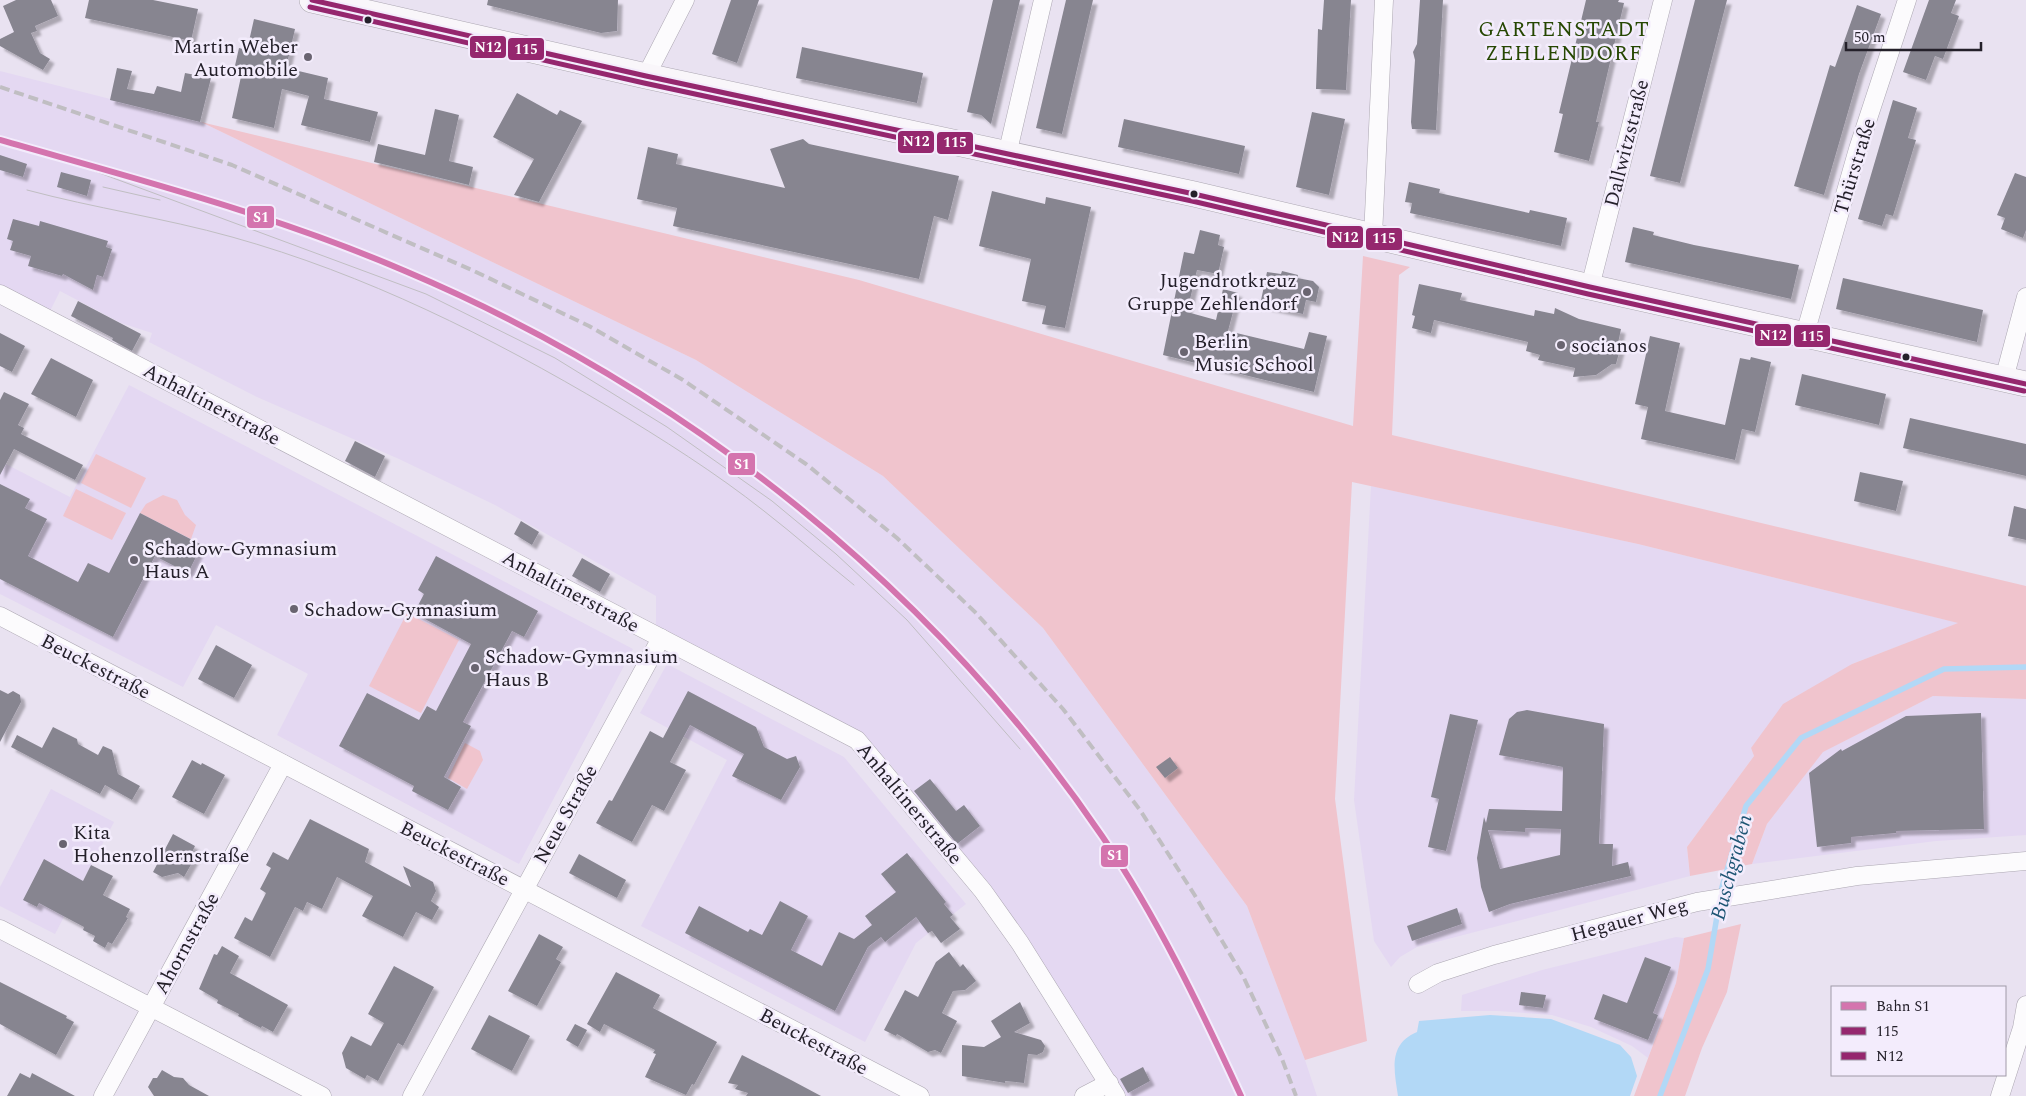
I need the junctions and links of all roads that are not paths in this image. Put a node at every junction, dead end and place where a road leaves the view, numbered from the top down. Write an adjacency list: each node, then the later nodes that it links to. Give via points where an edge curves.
1 (312, 0): 7 (street)
2 (685, 0): 7 (street)
3 (1043, 0): 8 (street)
4 (1384, 0): 9 (street)
5 (1663, 0): 10 (street, Dallwitzstraße)
6 (1907, 0): 13 (street, Thürstraße, via 1858,149)
7 (646, 76): 8 (street)
8 (1008, 155): 9 (street)
9 (1373, 236): 10 (street)
10 (1590, 287): 13 (street)
11 (0, 294): 16 (street, Anhaltinerstraße)
12 (2026, 296): 14 (street)
13 (1805, 334): 14 (street)
14 (2015, 382)
15 (0, 616): 17 (street, Beuckestraße)
16 (661, 638): 19 (street, Neue Straße); 24 (street, Anhaltinerstraße, via 848,734 865,748 983,890)
17 (284, 764): 19 (street, Beuckestraße); 23 (street, Ahornstraße)
18 (2026, 862): 21 (street, Hegauer Weg, via 1857,876 1697,902 1494,955 1438,973)
19 (525, 889): 25 (street, Beuckestraße); 28 (street, Neue Straße)
20 (0, 929): 23 (street)
21 (1418, 984)
22 (2026, 1005): 30 (street)
23 (152, 1007): 26 (street, Ahornstraße); 27 (street)
24 (1112, 1089): 29 (street)
25 (915, 1094)
26 (103, 1096)
27 (322, 1096)
28 (412, 1096)
29 (1084, 1096)
30 (2000, 1096)

